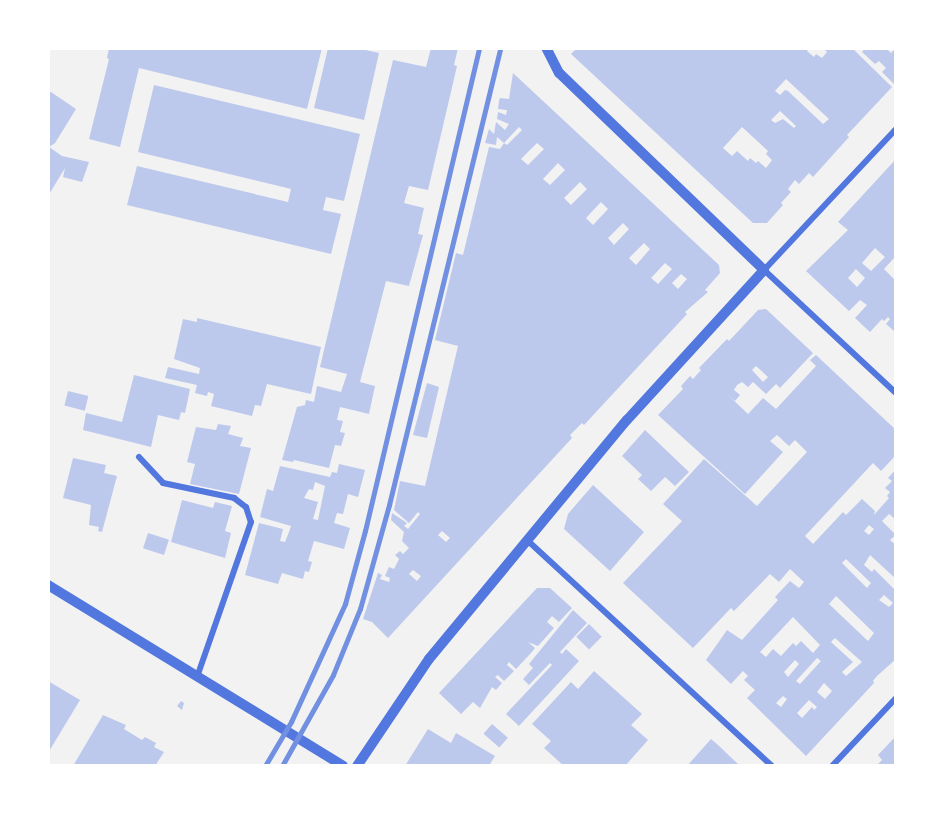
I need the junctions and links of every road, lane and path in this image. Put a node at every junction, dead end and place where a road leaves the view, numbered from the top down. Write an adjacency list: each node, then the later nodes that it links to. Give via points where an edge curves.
1 (546, 48): 3 (street, via 559,73)
2 (896, 129): 3 (street)
3 (764, 270): 4 (street); 6 (street, via 627,420)
4 (896, 393)
5 (139, 457): 8 (street, via 163,483 234,498 246,507 251,522)
6 (527, 540): 11 (street, via 429,658); 12 (street)
7 (48, 585): 8 (street)
8 (197, 677): 10 (street)
9 (896, 698): 13 (street)
10 (343, 766)
11 (357, 766)
12 (772, 766)
13 (832, 766)

